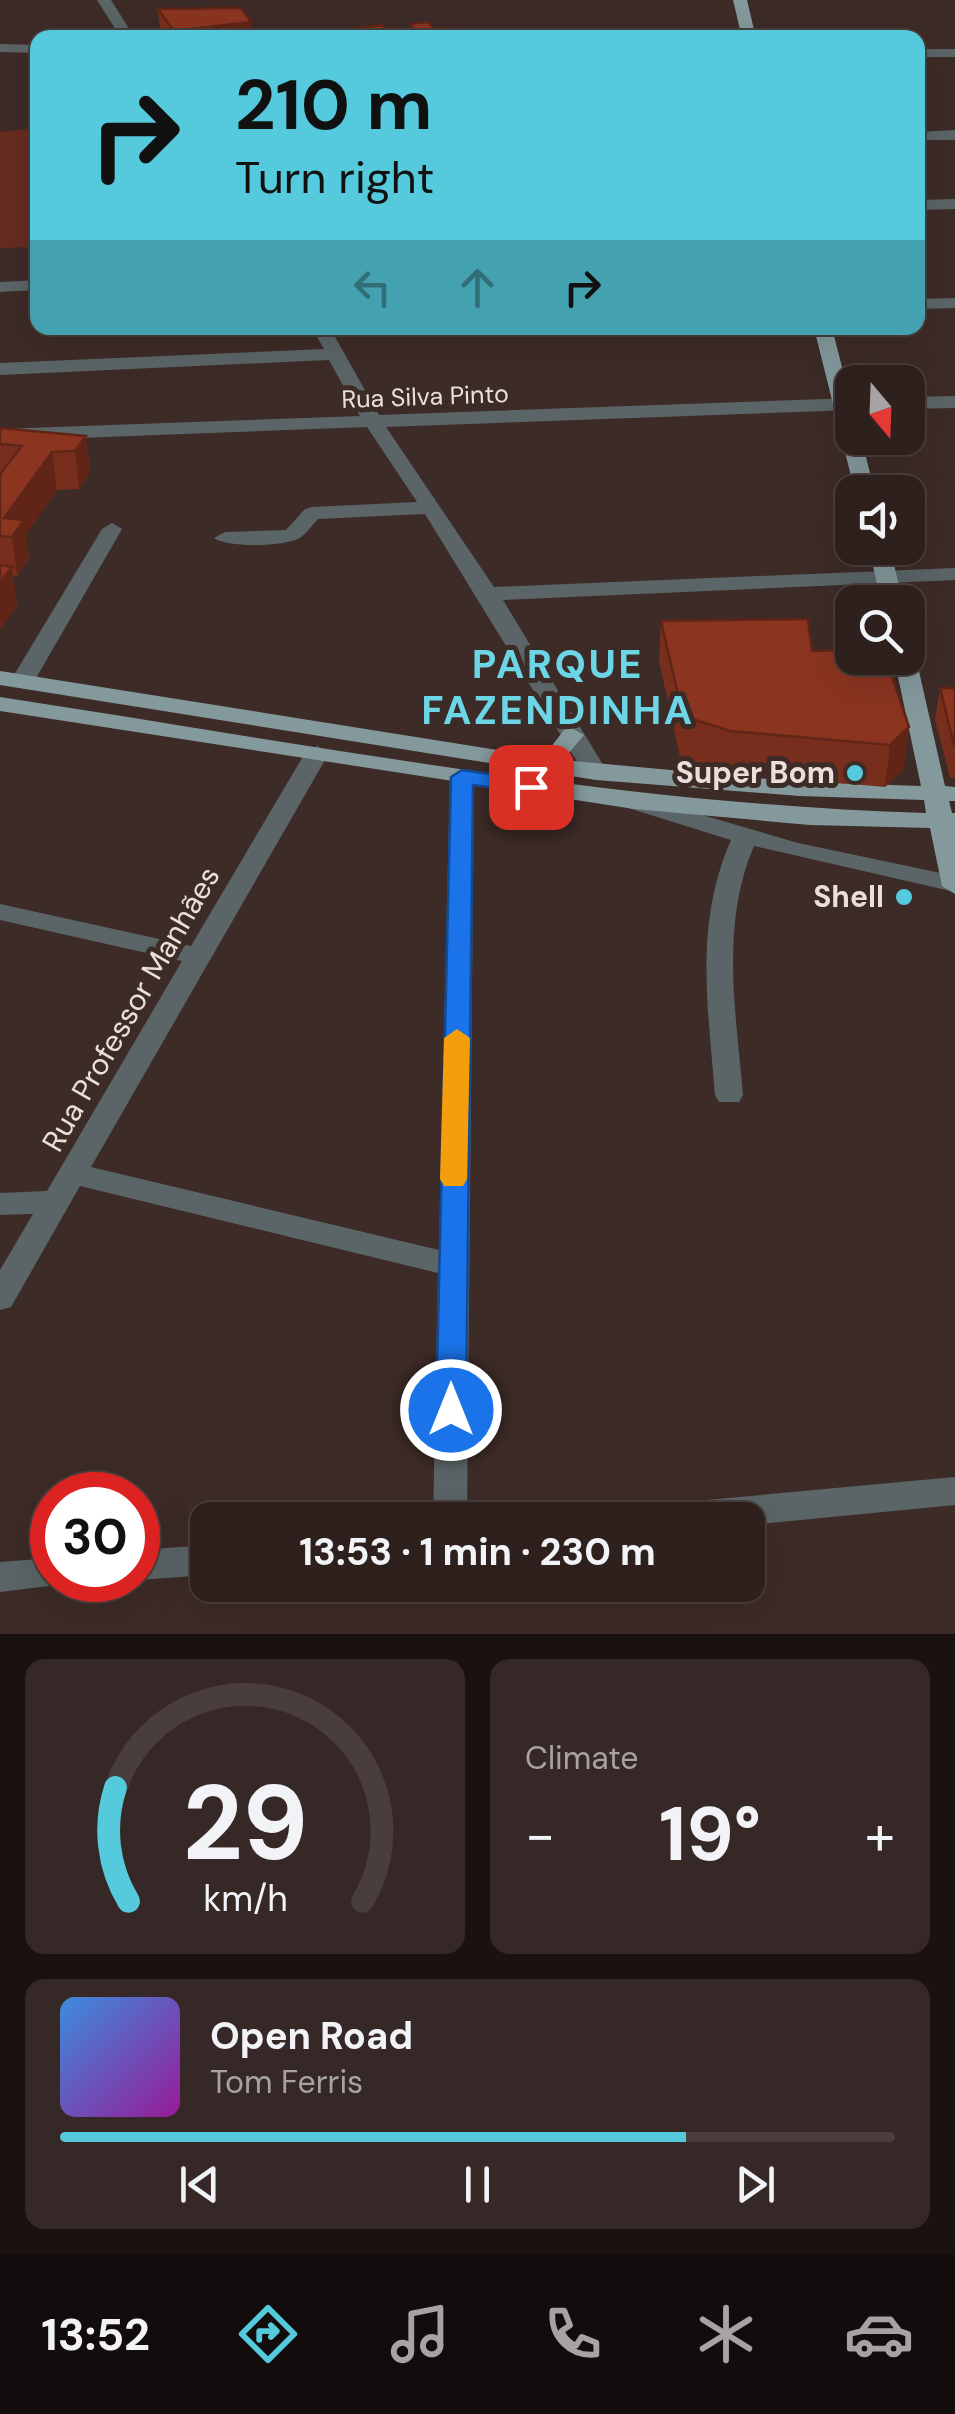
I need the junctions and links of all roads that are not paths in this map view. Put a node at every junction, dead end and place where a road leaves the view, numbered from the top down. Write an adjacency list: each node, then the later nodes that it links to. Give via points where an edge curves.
1 (104, 0): 3 (street)
2 (740, 0): 4 (main road)
3 (123, 30)
4 (747, 30)
5 (0, 48): 6 (street)
6 (30, 49)
7 (925, 52): 8 (street)
8 (955, 52)
9 (925, 136): 10 (street)
10 (955, 136)
11 (925, 204): 12 (street)
12 (955, 204)
13 (30, 286): 14 (street)
14 (0, 287)
15 (955, 303): 16 (street)
16 (925, 304)
17 (826, 335): 20 (main road)
18 (328, 340): 19 (street); 21 (street); 25 (street)
19 (0, 352)
20 (836, 365)
21 (0, 369)
22 (955, 402): 23 (street)
23 (925, 403)
24 (835, 405): 25 (street, Rua Silva Pinto)
25 (374, 423): 26 (street, Rua Silva Pinto); 27 (street)
26 (0, 434)
27 (430, 508): 29 (street, via 312,513 281,538); 34 (street)
28 (112, 529): 36 (street)
29 (225, 538)
30 (883, 565): 32 (main road)
31 (955, 574): 32 (street)
32 (886, 576): 33 (main road); 34 (street)
33 (888, 585)
34 (488, 594): 38 (street)
35 (909, 675): 43 (main road)
36 (11, 679): 40 (main road)
37 (0, 704): 39 (main road)
38 (572, 735): 40 (main road); 41 (street)
39 (317, 753): 42 (main road); 49 (street, Rua Professor Manhães)
40 (542, 763): 41 (main road)
41 (596, 773): 43 (main road); 44 (main road)
42 (462, 777): 44 (main road); 54 (street)
43 (946, 794): 45 (main road)
44 (634, 802): 45 (main road); 46 (street)
45 (948, 822): 47 (main road)
46 (745, 838): 47 (street); 50 (street, via 726,886 721,925)
47 (955, 884)
48 (0, 912): 49 (street)
49 (199, 956): 51 (street, Rua Professor Manhães)
50 (729, 1094)
51 (74, 1174): 52 (street, Rua Professor Manhães); 54 (street)
52 (56, 1202): 53 (street); 55 (street, Rua Professor Manhães)
53 (0, 1204)
54 (452, 1265): 57 (street)
55 (0, 1298)
56 (955, 1491): 58 (street)
57 (450, 1502)
58 (765, 1509)
59 (190, 1562): 60 (street)
60 (160, 1564)
61 (30, 1575): 62 (street)
62 (0, 1577)

